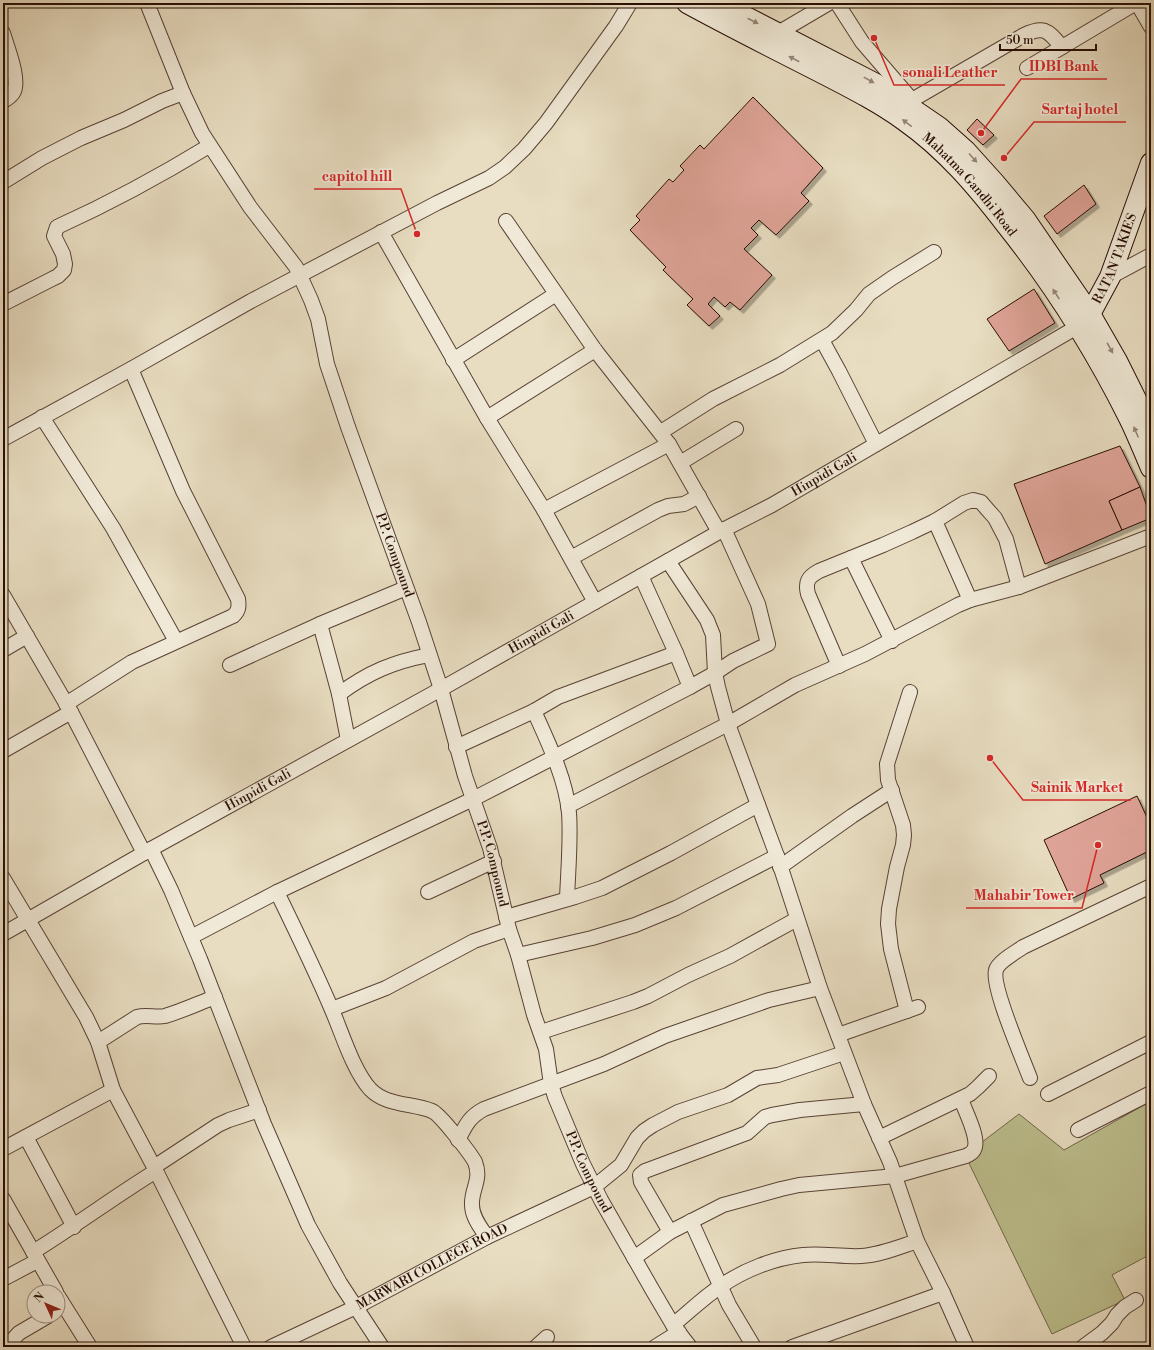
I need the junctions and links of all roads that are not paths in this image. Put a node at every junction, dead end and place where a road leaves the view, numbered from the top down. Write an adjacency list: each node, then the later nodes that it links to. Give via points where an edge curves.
1 (147, 3): 13 (street, P.P. Compound)
2 (630, 3): 20 (street, via 601,48 546,123 505,167 489,178)
3 (687, 3): 27 (main road, Mahatma Gandhi Road, one-way to 3, via 958,167 905,121)
4 (719, 3): 10 (main road, Mahatma Gandhi Road, one-way to 10)
5 (828, 3): 10 (street)
6 (837, 3): 15 (street, via 862,42)
7 (1136, 3): 8 (street); 11 (street)
8 (1151, 27)
9 (3, 33): 14 (street, via 16,84 14,93)
10 (778, 34): 15 (main road, Mahatma Gandhi Road, one-way to 15)
11 (1062, 47): 12 (street); 15 (street, via 1052,35 1044,30 1035,30)
12 (1027, 68)
13 (183, 93): 16 (street, P.P. Compound); 18 (street, via 81,138)
14 (3, 101)
15 (913, 104): 27 (main road, Mahatma Gandhi Road, one-way to 27, via 966,151 1025,219)
16 (209, 146): 23 (street, P.P. Compound, via 250,207 296,267); 26 (street, via 115,200 57,227 54,236 63,254 64,270 58,276)
17 (1151, 162): 24 (main road, RATAN TAKIES)
18 (3, 182)
19 (506, 221): 25 (street)
20 (381, 232): 23 (street); 30 (street)
21 (934, 252): 28 (street, via 869,294 843,323)
22 (1151, 255): 24 (street)
23 (299, 275): 31 (street); 51 (street, P.P. Compound, via 318,319 327,364)
24 (1110, 277): 27 (main road, RATAN TAKIES)
25 (556, 294): 29 (street); 30 (street)
26 (3, 304)
27 (1084, 320): 35 (main road, Mahatma Gandhi Road, one-way to 35, via 1117,361); 38 (street, Hinpidi Gali); 40 (main road, Mahatma Gandhi Road, one-way to 27)
28 (822, 340): 36 (street, via 713,399); 38 (street, via 840,370)
29 (595, 350): 33 (street); 36 (street)
30 (453, 360): 33 (street)
31 (131, 369): 32 (street); 57 (street, via 183,491 238,599 238,612 233,616)
32 (42, 417): 37 (street); 57 (street, via 112,528)
33 (486, 418): 42 (street)
34 (736, 429): 39 (street)
35 (1151, 429)
36 (665, 438): 39 (street); 42 (street)
37 (3, 439)
38 (876, 444): 44 (street, Hinpidi Gali, via 772,505)
39 (680, 463): 41 (street)
40 (1151, 468)
41 (699, 496): 44 (street); 46 (street, via 684,504 658,510)
42 (544, 510): 46 (street)
43 (935, 521): 47 (street); 50 (street, via 964,503 973,500 980,502 995,518 1006,539); 53 (street)
44 (722, 530): 48 (street, Hinpidi Gali); 64 (street, via 758,604 768,644)
45 (1151, 536): 50 (street)
46 (571, 558): 54 (street)
47 (851, 558): 58 (street); 63 (street, via 812,574 806,585)
48 (668, 561): 49 (street, Hinpidi Gali); 64 (street, via 711,629)
49 (641, 576): 54 (street, Hinpidi Gali); 60 (street)
50 (1019, 587): 53 (street)
51 (406, 588): 55 (street); 61 (street, P.P. Compound)
52 (3, 595): 56 (street)
53 (970, 600): 58 (street)
54 (595, 602): 66 (street, Hinpidi Gali)
55 (320, 624): 62 (street); 68 (street)
56 (27, 636): 59 (street); 69 (street)
57 (176, 641): 69 (street, via 132,662)
58 (892, 641): 63 (street)
59 (3, 650)
60 (676, 652): 65 (street); 70 (street, via 558,697)
61 (430, 655): 66 (street, P.P. Compound); 68 (street, via 387,666)
62 (230, 665)
63 (840, 666): 71 (street, via 795,685)
64 (715, 673): 65 (street); 71 (street)
65 (690, 687): 75 (street)
66 (441, 690): 72 (street, Hinpidi Gali); 73 (street, P.P. Compound)
67 (910, 692): 76 (street, via 886,764)
68 (338, 694): 72 (street)
69 (69, 708): 74 (street); 80 (street)
70 (534, 711): 73 (street); 75 (street)
71 (728, 724): 78 (street); 79 (street)
72 (348, 740): 80 (street, Hinpidi Gali)
73 (456, 747): 77 (street, P.P. Compound)
74 (3, 751)
75 (553, 757): 77 (street); 78 (street)
76 (892, 790): 82 (street); 98 (street, via 904,835 888,924 891,949 913,1009)
77 (473, 799): 81 (street, P.P. Compound); 85 (street)
78 (568, 806): 87 (street)
79 (758, 806): 82 (street); 87 (street, via 615,882)
80 (147, 851): 89 (street, Hinpidi Gali); 92 (street, via 171,890)
81 (494, 862): 86 (street); 90 (street, P.P. Compound)
82 (779, 862): 88 (street); 93 (street, via 641,923 607,934)
83 (3, 878): 89 (street)
84 (1151, 886): 103 (street, via 1024,947 996,969 998,991)
85 (276, 892): 92 (street); 96 (street)
86 (428, 892)
87 (567, 899): 90 (street)
88 (797, 919): 94 (street); 97 (street, via 730,956 648,996)
89 (28, 920): 91 (street, Hinpidi Gali); 99 (street, via 86,1017)
90 (507, 923): 93 (street, P.P. Compound); 96 (street, via 386,988)
91 (3, 934)
92 (190, 937): 95 (street)
93 (518, 955): 97 (street, P.P. Compound)
94 (820, 988): 98 (street); 104 (street, via 776,998 720,1016 664,1036 604,1064)
95 (215, 997): 99 (street, via 166,1015 143,1015); 110 (street)
96 (332, 1009): 114 (street, via 353,1060 369,1087 377,1095 388,1100 433,1112 441,1117)
97 (541, 1032): 104 (street, P.P. Compound)
98 (838, 1035): 101 (street)
99 (98, 1042): 105 (street)
100 (1151, 1042): 107 (street)
101 (844, 1053): 109 (street); 118 (street, MARWARI COLLEGE ROAD, via 778,1075 757,1078 728,1095 678,1112 653,1125 637,1138 621,1165)
102 (989, 1076): 108 (street)
103 (1030, 1078)
104 (551, 1084): 114 (street, via 475,1113); 118 (street, P.P. Compound)
105 (113, 1090): 112 (street); 116 (street)
106 (1151, 1093): 111 (street)
107 (1048, 1094)
108 (961, 1099): 113 (street); 117 (street, via 975,1139 972,1153)
109 (864, 1104): 113 (street); 122 (street, via 800,1110 765,1117 747,1133 645,1171 640,1175 641,1182)
110 (259, 1110): 116 (street, via 218,1126); 132 (street, via 308,1225)
111 (1078, 1130)
112 (26, 1137): 115 (street); 121 (street)
113 (879, 1138): 117 (street)
114 (458, 1140): 123 (street, via 472,1156 478,1170 471,1205 476,1220)
115 (3, 1149)
116 (155, 1169): 121 (street); 139 (street)
117 (895, 1176): 120 (street, via 772,1190 723,1205); 124 (street)
118 (594, 1187): 123 (street, MARWARI COLLEGE ROAD); 126 (street, P.P. Compound)
119 (3, 1199): 125 (street)
120 (691, 1221): 122 (street); 129 (street)
121 (74, 1227): 125 (street)
122 (670, 1232): 126 (street)
123 (488, 1237): 132 (street, MARWARI COLLEGE ROAD)
124 (917, 1241): 129 (street, via 871,1255 820,1254 778,1259 755,1267); 130 (street)
125 (35, 1256): 127 (street); 128 (street)
126 (634, 1258): 135 (street, P.P. Compound)
127 (3, 1279)
128 (51, 1284)
129 (720, 1286): 135 (street); 145 (street)
130 (943, 1293): 146 (street); 147 (street)
131 (1136, 1300): 148 (street, via 1125,1307 1102,1333)
132 (356, 1307): 140 (street, MARWARI COLLEGE ROAD); 141 (street)
133 (66, 1313): 138 (street)
134 (34, 1324): 137 (street, via 19,1333)
135 (676, 1328): 143 (street); 144 (street, P.P. Compound)
136 (547, 1337): 142 (street)
137 (6, 1347)
138 (90, 1347)
139 (244, 1347)
140 (271, 1347)
141 (382, 1347)
142 (536, 1347)
143 (655, 1347)
144 (690, 1347)
145 (754, 1347)
146 (792, 1347)
147 (967, 1347)
148 (1083, 1347)

